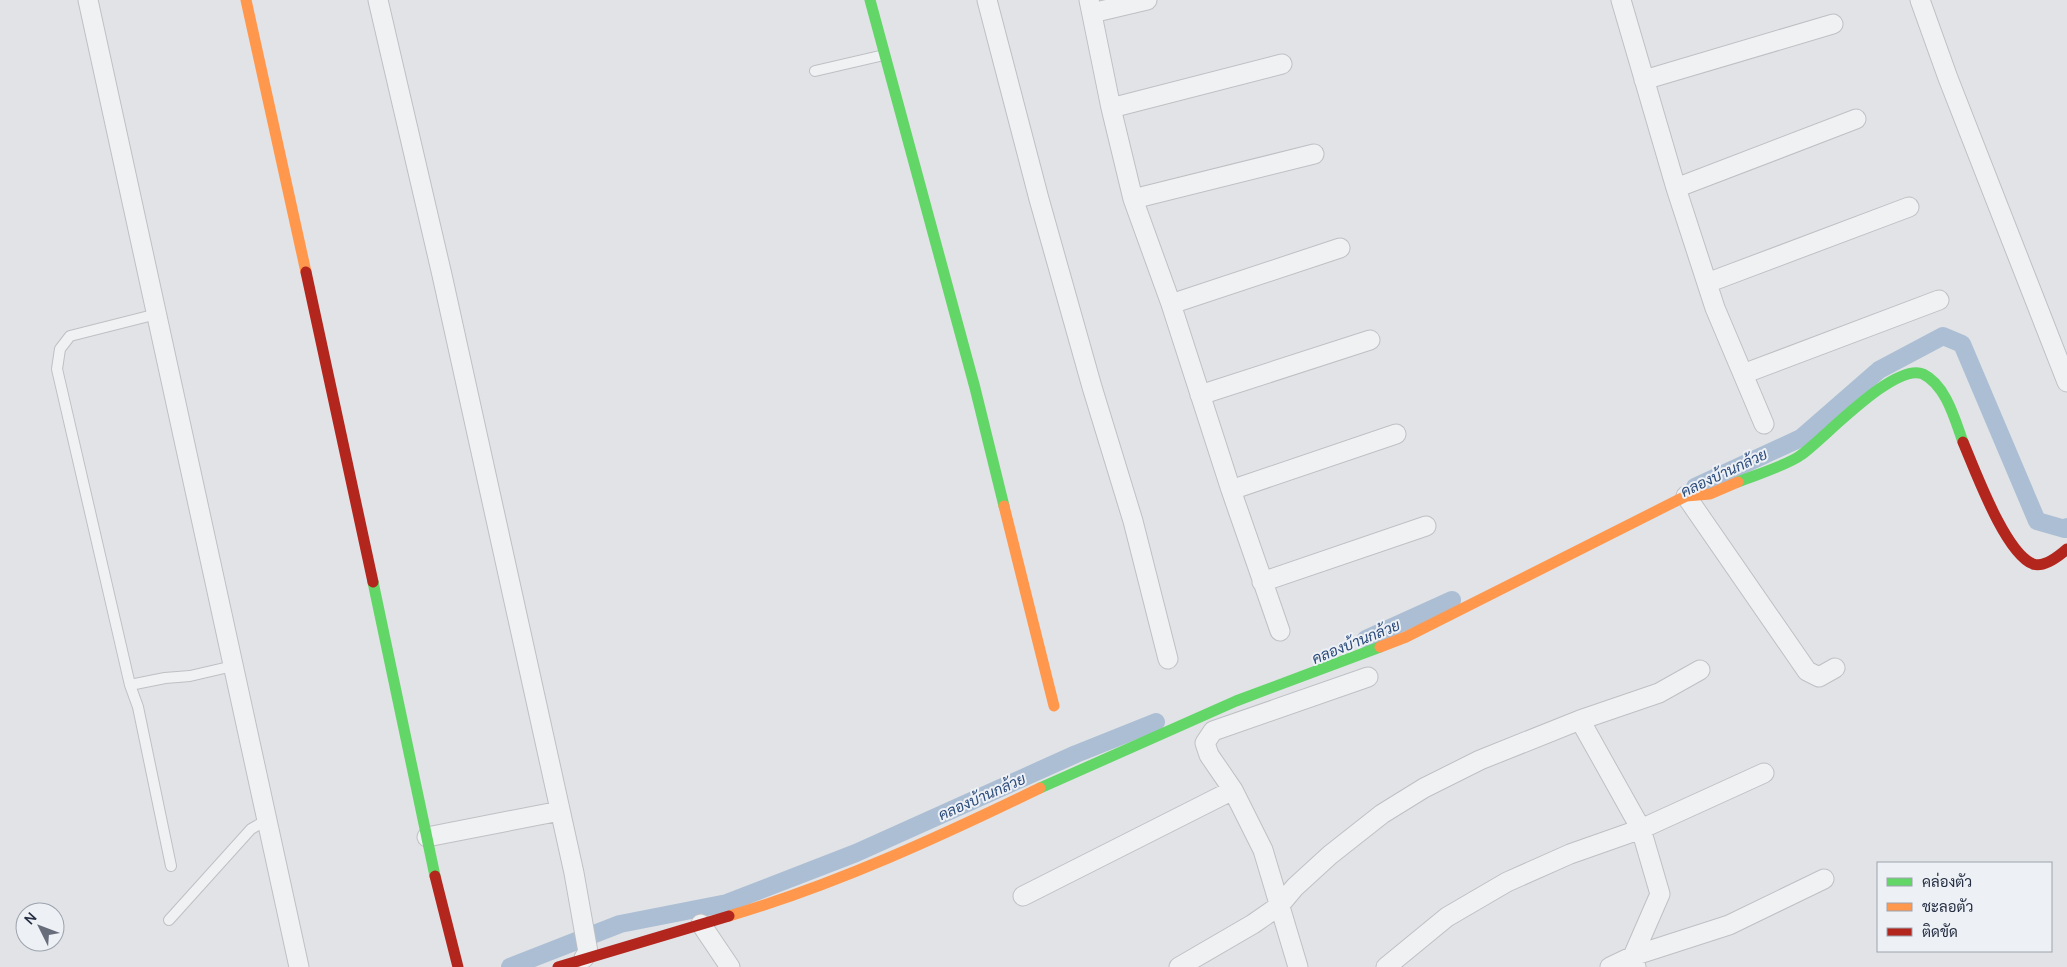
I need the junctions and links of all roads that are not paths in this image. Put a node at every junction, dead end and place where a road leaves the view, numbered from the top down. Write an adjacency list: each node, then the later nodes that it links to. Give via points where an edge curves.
1 (88, 0): 25 (street)
2 (246, 0): 51 (street)
3 (378, 0): 48 (street)
4 (870, 0): 11 (street)
5 (987, 0): 38 (street, via 1039,199 1133,522)
6 (1147, 0): 9 (street)
7 (1621, 0): 14 (street)
8 (1920, 0): 28 (street)
9 (1091, 6): 15 (street)
10 (1833, 24): 14 (street)
11 (884, 55): 13 (lane); 44 (street, via 975,388)
12 (1282, 64): 15 (street)
13 (815, 70)
14 (1644, 80): 18 (street)
15 (1111, 108): 19 (street)
16 (1856, 119): 18 (street)
17 (1314, 154): 19 (street)
18 (1676, 188): 22 (street)
19 (1133, 199): 24 (street)
20 (1909, 207): 22 (street)
21 (1340, 248): 24 (street)
22 (1707, 282): 27 (street)
23 (1939, 300): 27 (street)
24 (1171, 304): 29 (street)
25 (157, 314): 39 (street); 43 (lane, via 70,336 60,350 57,369)
26 (1370, 340): 29 (street)
27 (1743, 374): 30 (street)
28 (2067, 382)
29 (1200, 396): 32 (street)
30 (1764, 424)
31 (1396, 434): 32 (street)
32 (1231, 490): 36 (street)
33 (1686, 496): 35 (street, via 1710,494 1786,464 1812,447 1891,380 1906,374 1922,374 1940,389 1948,403 2012,548 2032,564 2041,564); 40 (street, via 1807,671 1819,677); 57 (street, via 1406,636 1236,701 1070,773 856,873)
34 (1426, 526): 36 (street)
35 (2067, 549)
36 (1262, 582): 37 (street)
37 (1280, 631)
38 (1168, 659)
39 (234, 666): 43 (lane); 49 (street)
40 (1835, 668)
41 (1700, 670): 45 (street, via 1660,693)
42 (1368, 677): 47 (street, via 1213,730 1205,743 1208,755)
43 (130, 684): 52 (lane, via 138,707)
44 (1054, 706)
45 (1580, 720): 50 (street); 55 (street, via 1480,760 1424,788 1382,814 1330,855)
46 (1764, 773): 50 (street)
47 (1233, 790): 54 (street); 55 (street, via 1263,850)
48 (560, 812): 51 (street); 58 (street, via 581,912)
49 (267, 820): 56 (lane, via 251,829); 60 (street)
50 (1640, 829): 59 (street, via 1660,894); 66 (street, via 1570,854 1507,882 1447,916)
51 (427, 837): 61 (street)
52 (171, 866)
53 (1824, 879): 59 (street, via 1729,924)
54 (1023, 896)
55 (1279, 906): 64 (street); 65 (street)
56 (169, 920)
57 (702, 924): 58 (street); 63 (street)
58 (586, 955): 62 (street)
59 (1634, 962): 67 (street)
60 (300, 967)
61 (458, 967)
62 (558, 967)
63 (730, 967)
64 (1179, 967)
65 (1298, 967)
66 (1386, 967)
67 (1610, 967)

